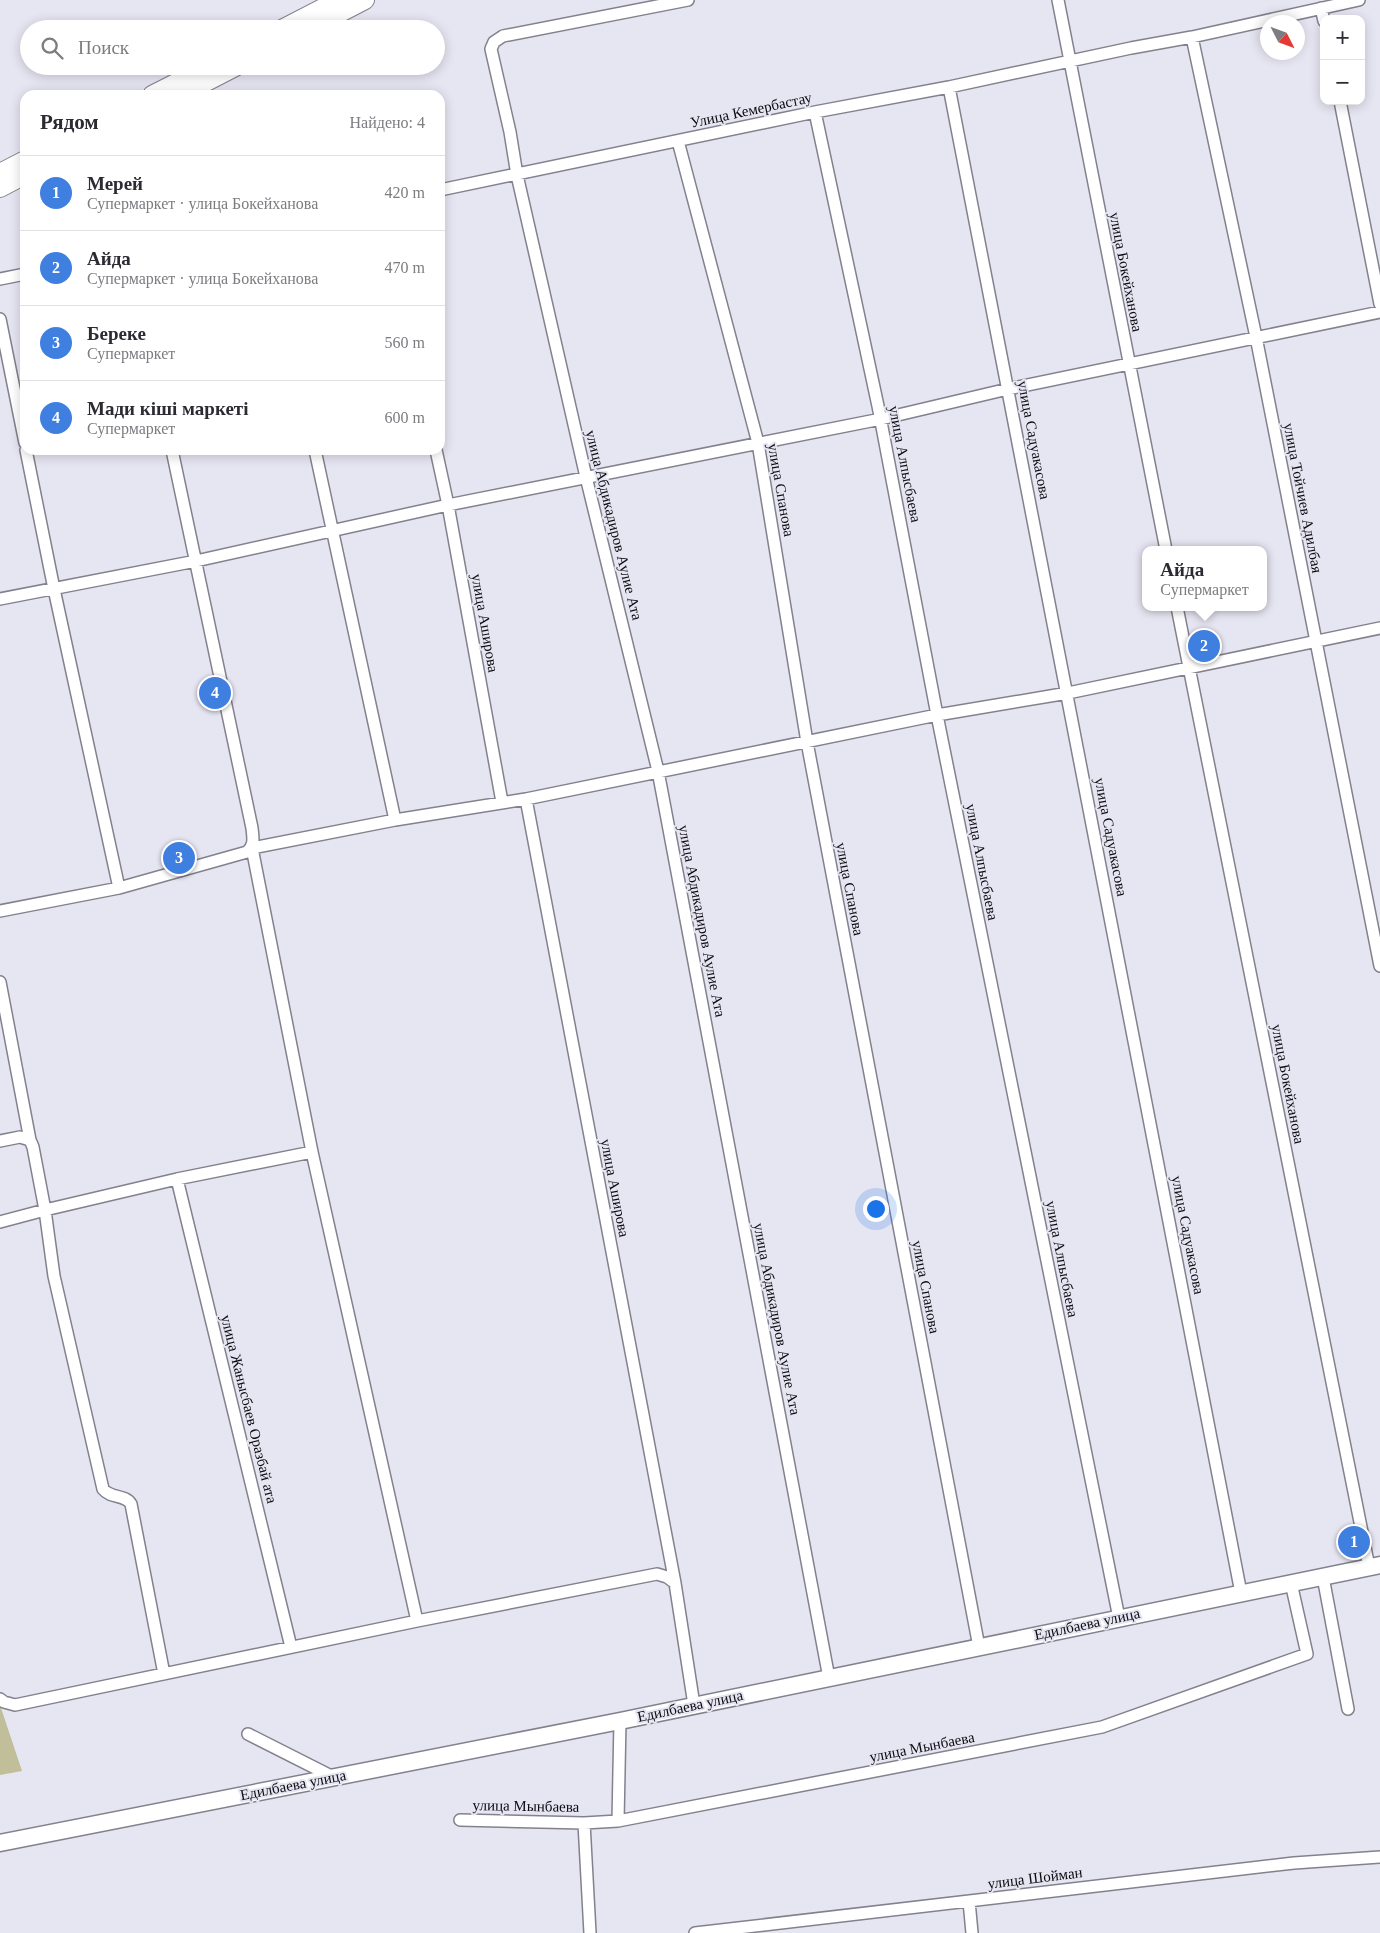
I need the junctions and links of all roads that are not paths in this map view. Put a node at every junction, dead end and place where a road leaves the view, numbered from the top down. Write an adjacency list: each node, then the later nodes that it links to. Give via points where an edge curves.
1 (338, 0): 8 (main road)
2 (365, 0): 9 (main road)
3 (688, 0): 22 (street, улица Абдикадиров Аулие Ата, via 503,36 494,42 491,49)
4 (1058, 0): 11 (street, улица Бокейханова)
5 (1359, 0): 6 (street, Улица Кемербастау)
6 (1321, 8): 7 (street); 10 (street, Улица Кемербастау)
7 (1323, 15)
8 (299, 20)
9 (326, 20)
10 (1192, 37): 11 (street, Улица Кемербастау); 31 (street, улица Тойчиев Адилбая)
11 (1070, 62): 14 (street, Улица Кемербастау); 32 (street, улица Бокейханова)
12 (191, 75): 15 (main road)
13 (220, 75): 16 (main road)
14 (949, 87): 18 (street, Улица Кемербастау); 33 (street, улица Садуакасова)
15 (162, 90)
16 (191, 90)
17 (1341, 105): 28 (street)
18 (815, 112): 19 (street, Улица Кемербастау); 35 (street, улица Алпысбаева)
19 (678, 140): 22 (street, Улица Кемербастау); 36 (street, улица Спанова)
20 (20, 163): 21 (main road)
21 (0, 173)
22 (517, 175): 25 (street, Улица Кемербастау); 41 (street, улица Абдикадиров Аулие Ата)
23 (20, 178): 24 (main road)
24 (0, 188)
25 (445, 189)
26 (20, 275): 27 (street)
27 (0, 279)
28 (1380, 304)
29 (1380, 312): 31 (street)
30 (0, 319): 34 (street)
31 (1256, 337): 32 (street); 50 (street, улица Тойчиев Адилбая)
32 (1129, 363): 33 (street); 44 (street, улица Бокейханова)
33 (1008, 389): 35 (street); 52 (street, улица Садуакасова)
34 (20, 418)
35 (881, 418): 36 (street); 53 (street, улица Алпысбаева)
36 (758, 443): 41 (street); 54 (street, улица Спанова)
37 (27, 455): 46 (street)
38 (173, 455): 45 (street)
39 (316, 455): 43 (street)
40 (437, 455): 42 (street, улица Аширова)
41 (586, 477): 42 (street); 55 (street, улица Абдикадиров Аулие Ата)
42 (448, 505): 43 (street); 57 (street, улица Аширова)
43 (333, 530): 45 (street); 58 (street)
44 (1165, 546)
45 (196, 561): 46 (street); 59 (street, via 252,828)
46 (54, 589): 47 (street); 60 (street)
47 (0, 599)
48 (1178, 611): 51 (street, улица Бокейханова)
49 (1380, 628): 50 (street)
50 (1316, 640): 51 (street); 62 (street, улица Тойчиев Адилбая)
51 (1189, 667): 52 (street); 70 (street, улица Бокейханова)
52 (1068, 692): 53 (street); 74 (street, улица Садуакасова)
53 (937, 715): 54 (street); 75 (street, улица Алпысбаева)
54 (807, 742): 55 (street); 78 (street, улица Спанова)
55 (658, 771): 56 (street); 80 (street, улица Абдикадиров Аулие Ата)
56 (526, 799): 57 (street); 72 (street, улица Аширова)
57 (502, 802): 58 (street)
58 (395, 820): 59 (street)
59 (252, 848): 60 (street, via 248,852); 66 (street)
60 (119, 888): 61 (street)
61 (0, 911)
62 (1380, 966)
63 (0, 982): 64 (street)
64 (30, 1140): 65 (street, via 20,1137); 68 (street)
65 (0, 1142)
66 (312, 1152): 67 (street); 76 (street)
67 (177, 1179): 68 (street); 77 (street, улица Жанысбаев Оразбай ата)
68 (45, 1210): 69 (street); 79 (street, via 54,1276 103,1490 110,1496 126,1498 131,1504)
69 (0, 1222)
70 (1375, 1566): 71 (street, Едилбаева улица)
71 (1323, 1576): 73 (street, Едилбаева улица); 83 (street)
72 (675, 1583): 76 (street, via 657,1574); 82 (street, улица Аширова)
73 (1291, 1583): 74 (street, Едилбаева улица); 88 (street, улица Мынбаева, via 1307,1654 1112,1724)
74 (1242, 1593): 75 (street, Едилбаева улица)
75 (1119, 1618): 78 (street, Едилбаева улица)
76 (417, 1621): 77 (street)
77 (292, 1647): 79 (street)
78 (979, 1647): 80 (street, Едилбаева улица)
79 (164, 1674): 81 (street, via 15,1705)
80 (829, 1678): 82 (street, Едилбаева улица)
81 (0, 1699)
82 (694, 1705): 84 (street, Едилбаева улица)
83 (1348, 1708)
84 (620, 1721): 86 (street, Едилбаева улица); 88 (street)
85 (248, 1734): 86 (street)
86 (333, 1777): 90 (street, Едилбаева улица)
87 (460, 1820): 89 (street, улица Мынбаева)
88 (618, 1821): 89 (street, улица Мынбаева)
89 (584, 1823): 93 (street)
90 (0, 1843)
91 (1380, 1857): 92 (street, улица Шойман, via 1294,1863)
92 (969, 1901): 94 (street, улица Шойман); 95 (street)
93 (590, 1933)
94 (695, 1933)
95 (972, 1933)

